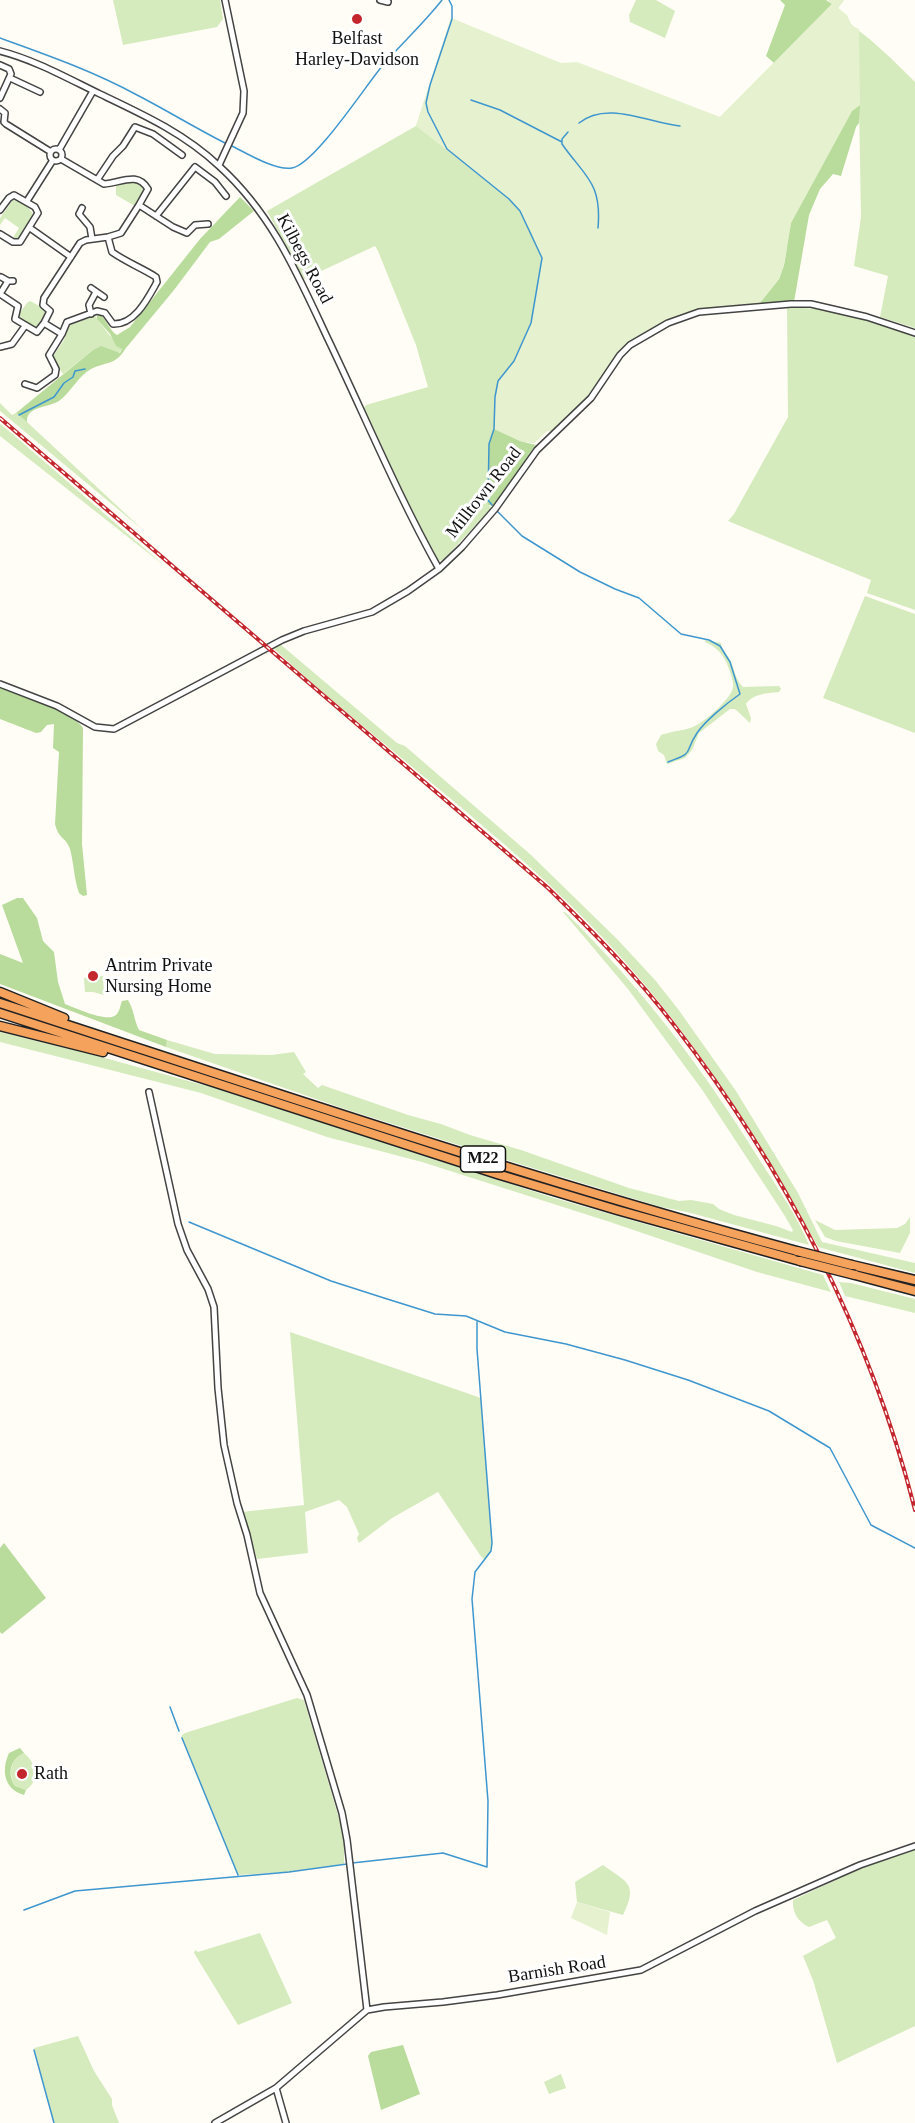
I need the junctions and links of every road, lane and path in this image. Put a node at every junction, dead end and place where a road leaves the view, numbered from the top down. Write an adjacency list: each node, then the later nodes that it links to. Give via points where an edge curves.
1 (225, 0): 13 (street, via 244,91 243,114)
2 (380, 0): 3 (street)
3 (388, 2)
4 (0, 51): 7 (street, Kilbegs Road)
5 (0, 65): 6 (street, via 9,69)
6 (10, 78): 8 (street); 9 (street)
7 (93, 90): 11 (street); 15 (street, Kilbegs Road, via 156,121)
8 (40, 92)
9 (0, 98)
10 (0, 109): 12 (street, via 5,113 6,124)
11 (59, 150): 12 (street); 16 (street)
12 (51, 152): 17 (street)
13 (226, 153): 15 (street); 18 (street)
14 (182, 155): 19 (street, via 153,134 135,127)
15 (208, 155): 18 (street, Kilbegs Road)
16 (61, 159): 17 (street); 19 (street)
17 (53, 160): 21 (street)
18 (219, 165): 44 (street, Kilbegs Road, via 258,208 279,239)
19 (97, 180): 22 (street, via 106,184 128,178 140,181 148,189)
20 (226, 196): 25 (street, via 192,165)
21 (27, 201): 23 (street, via 12,195); 27 (street, via 38,213)
22 (139, 205): 25 (street); 29 (street, via 121,233)
23 (0, 209)
24 (71, 214): 30 (street, via 80,211 90,226)
25 (156, 216): 26 (street, via 187,235 195,225)
26 (208, 224)
27 (30, 228): 28 (street, via 18,243); 31 (street)
28 (0, 234)
29 (108, 237): 30 (street); 34 (street, via 111,252)
30 (92, 239): 31 (street, via 80,243)
31 (71, 258): 38 (street, via 43,300 50,311)
32 (1, 277): 35 (street, via 10,281)
33 (165, 278): 34 (street)
34 (158, 280): 37 (street, via 142,307 129,319 113,324 102,311)
35 (0, 294): 39 (street, via 18,306 15,319)
36 (105, 297): 37 (street, via 93,290 88,305)
37 (91, 314): 41 (street, via 67,322)
38 (44, 323): 39 (street, via 37,332); 41 (street)
39 (25, 326): 42 (street, via 12,344)
40 (915, 333): 44 (street, Milltown Road, via 811,304 699,312 668,323 620,355 591,398 537,450 501,502)
41 (62, 334): 43 (street, via 49,355 55,375 37,388)
42 (0, 347)
43 (25, 384)
44 (439, 569): 45 (street, Milltown Road, via 372,612 282,640 114,729 95,727 57,706)
45 (0, 684)
46 (0, 992): 50 (highway)
47 (0, 1003): 50 (highway, M22)
48 (0, 1013): 51 (highway, M22)
49 (0, 1026): 51 (highway)
50 (171, 1058): 53 (highway, M22, bridge, via 641,1207)
51 (219, 1084): 54 (highway, M22, bridge, via 563,1194)
52 (149, 1092): 56 (street, via 178,1224 213,1301 224,1445 263,1603 307,1695 342,1813)
53 (915, 1280)
54 (915, 1291)
55 (915, 1846): 56 (street, Barnish Road, via 860,1864 770,1904 634,1972 459,2000)
56 (367, 2010): 57 (street)
57 (276, 2088): 58 (street); 59 (street)
58 (215, 2123)
59 (286, 2123)

